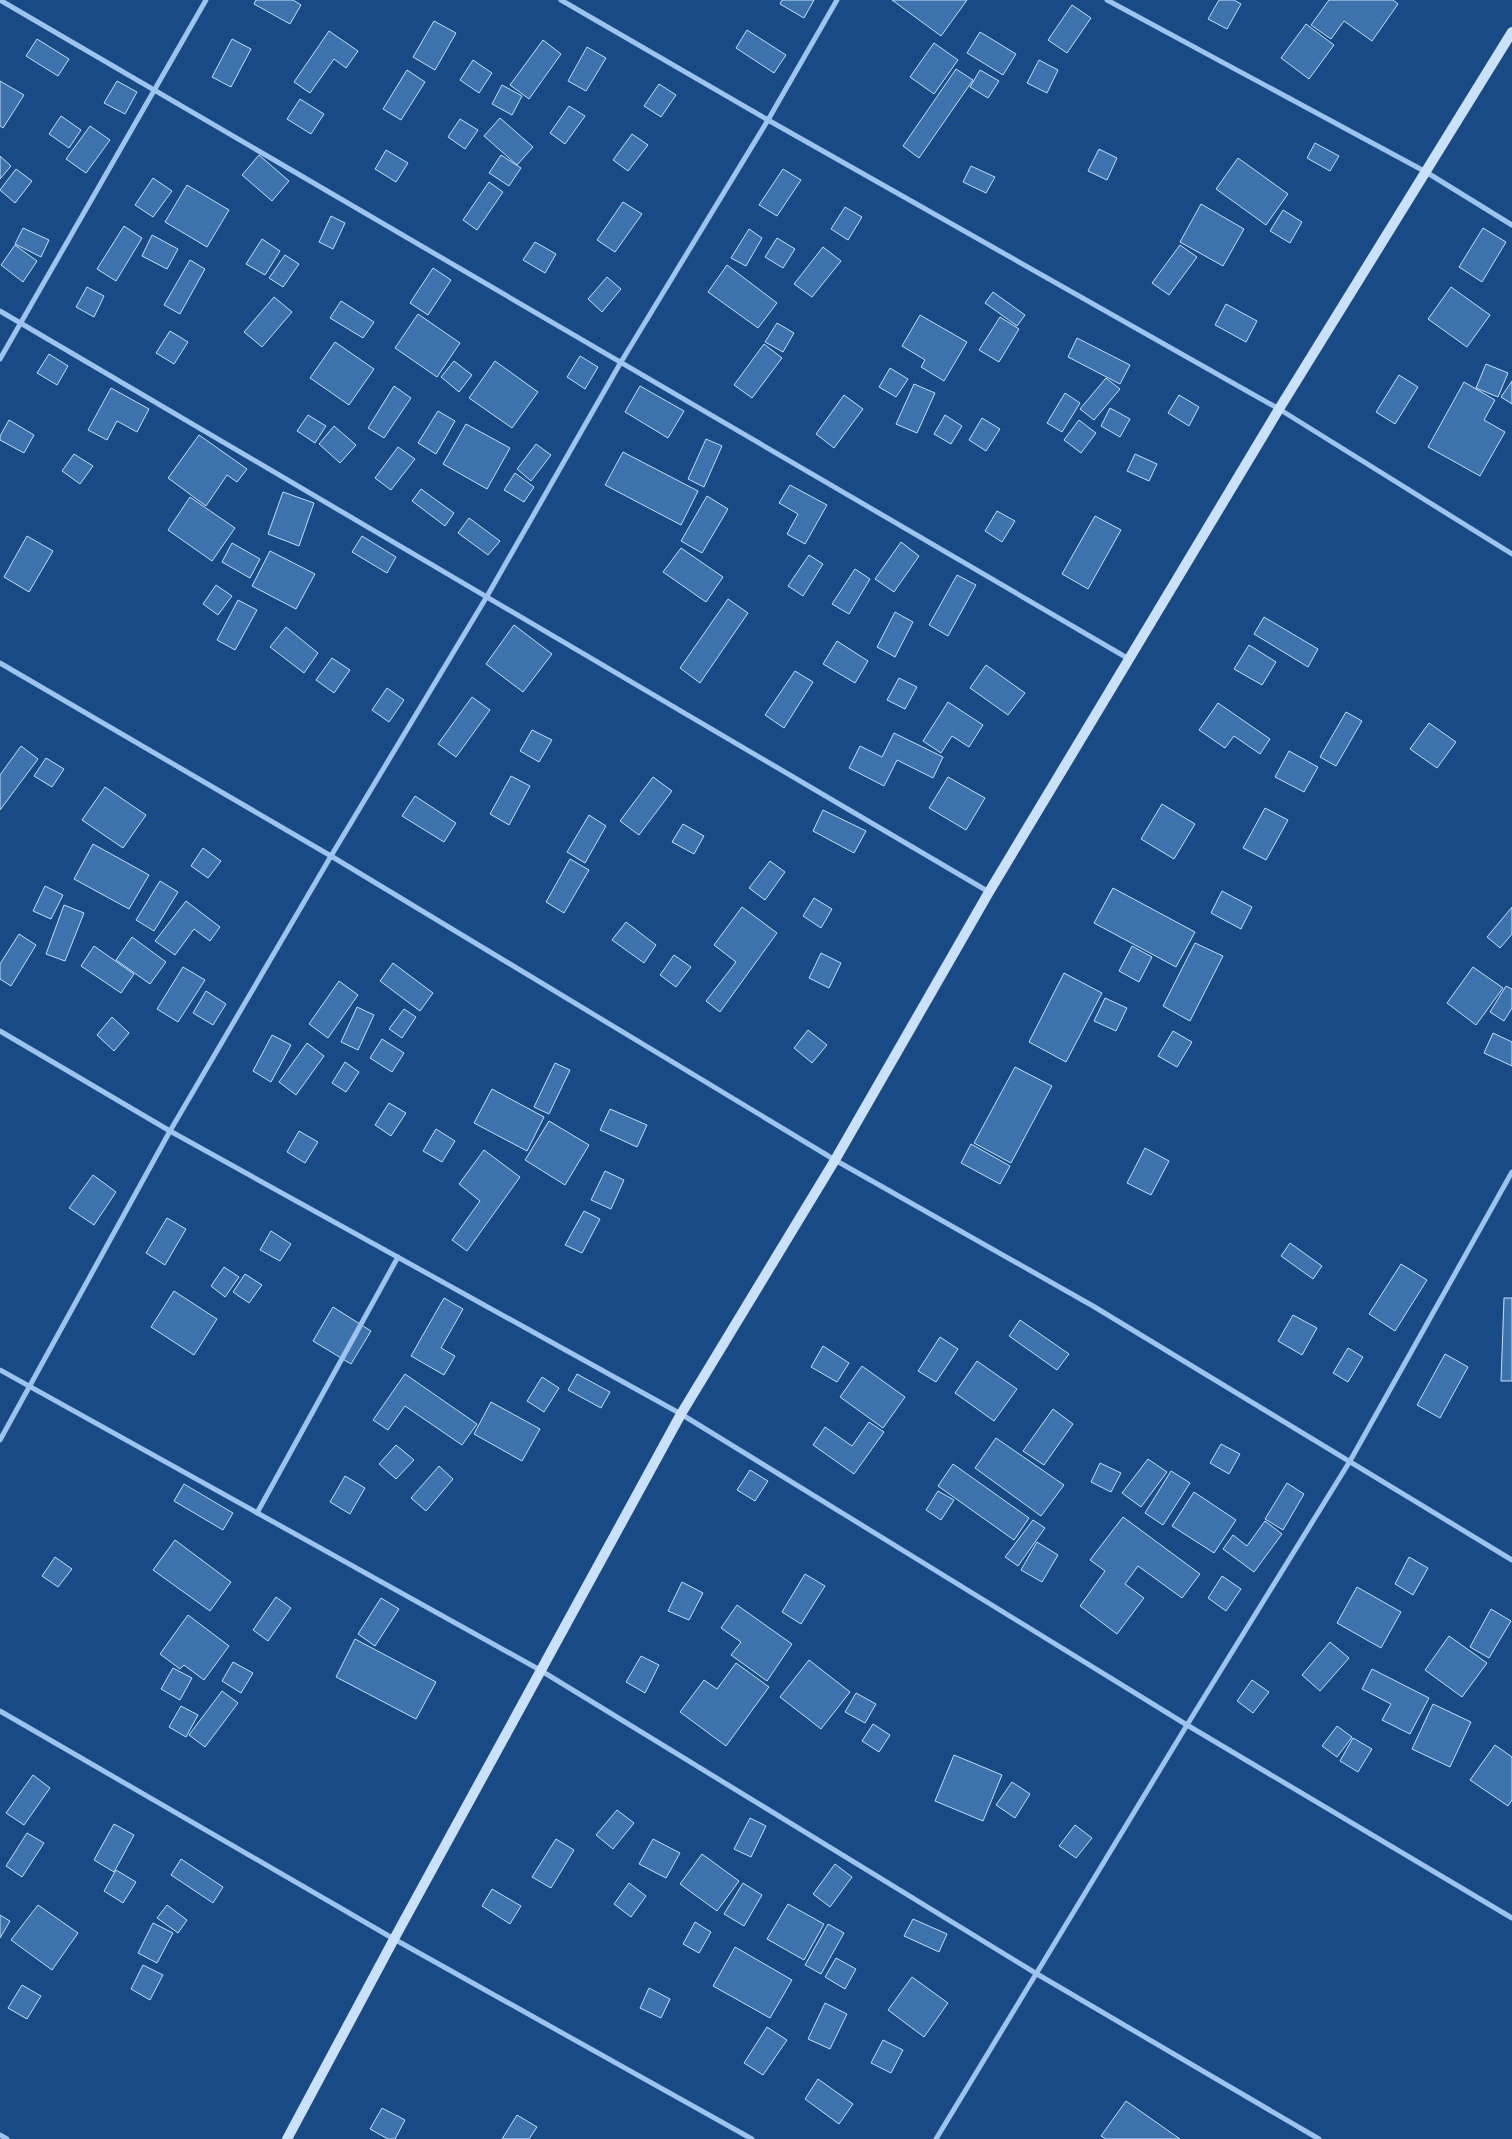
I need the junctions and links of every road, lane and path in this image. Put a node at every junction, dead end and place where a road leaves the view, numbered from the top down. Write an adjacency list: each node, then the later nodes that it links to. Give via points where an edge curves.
1 (0, 0): 7 (street)
2 (206, 0): 7 (street)
3 (561, 0): 8 (street)
4 (837, 0): 8 (street)
5 (1107, 0): 9 (street)
6 (1512, 32): 9 (street)
7 (154, 90): 12 (street); 14 (street)
8 (768, 120): 14 (street); 15 (street)
9 (1426, 172): 10 (street); 15 (street)
10 (1512, 225)
11 (0, 311): 12 (street)
12 (22, 323): 13 (street); 17 (street)
13 (0, 359)
14 (621, 362): 17 (street); 18 (street)
15 (1279, 409): 16 (street); 18 (street)
16 (1512, 554)
17 (486, 598): 20 (street); 21 (street)
18 (1128, 659): 21 (street)
19 (0, 663): 20 (street)
20 (330, 856): 23 (street); 24 (street)
21 (988, 892): 24 (street)
22 (0, 1031): 23 (street)
23 (170, 1131): 26 (street); 28 (street)
24 (835, 1160): 29 (street); 31 (street, via 1092,1306)
25 (1512, 1172): 31 (street)
26 (398, 1257): 29 (street); 32 (street)
27 (0, 1370): 28 (street)
28 (30, 1387): 30 (street); 32 (street)
29 (681, 1414): 34 (street); 36 (street)
30 (0, 1440)
31 (1350, 1461): 33 (street); 36 (street)
32 (257, 1514): 34 (street)
33 (1512, 1560)
34 (540, 1670): 38 (street); 39 (street)
35 (0, 1711): 38 (street)
36 (1187, 1725): 37 (street); 39 (street)
37 (1512, 1918)
38 (394, 1939): 42 (street); 43 (street)
39 (1037, 1974): 44 (street); 45 (street)
40 (0, 2135): 41 (street)
41 (8, 2139)
42 (288, 2139)
43 (752, 2139)
44 (936, 2139)
45 (1319, 2139)

